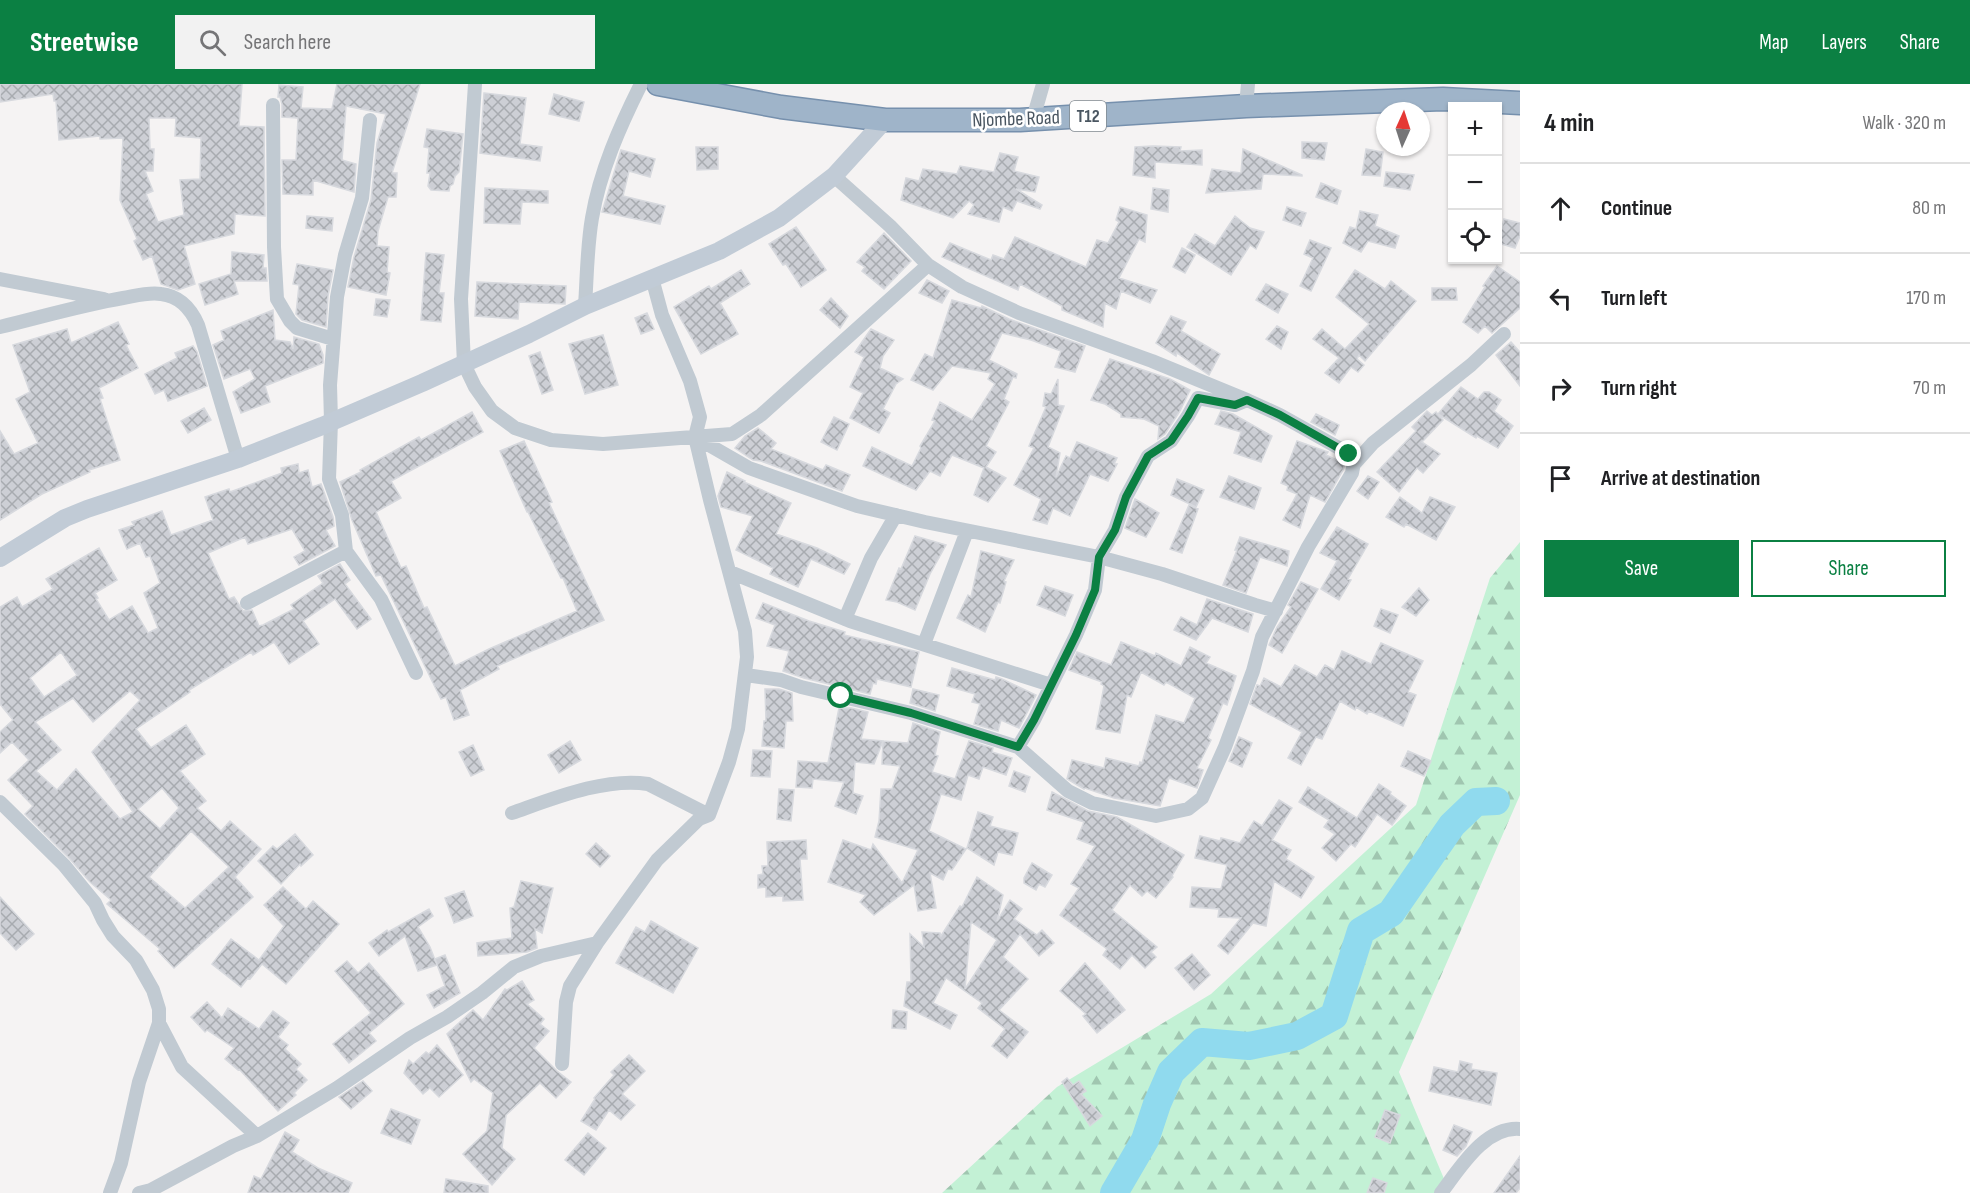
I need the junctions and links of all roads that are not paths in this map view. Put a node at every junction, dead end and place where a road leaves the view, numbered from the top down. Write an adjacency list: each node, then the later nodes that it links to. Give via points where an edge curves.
1 (475, 84): 21 (street, via 461,299)
2 (641, 84): 17 (street, via 620,127 597,197)
3 (658, 84): 5 (highway, Njombe Road / T12)
4 (1043, 84): 9 (street)
5 (691, 88): 11 (highway, Njombe Road / T12, via 781,107)
6 (1247, 95): 7 (highway, Njombe Road / T12); 9 (highway, Njombe Road / T12)
7 (1520, 103)
8 (273, 105): 20 (street, via 277,299 297,328)
9 (1033, 119): 11 (highway, Njombe Road / T12)
10 (370, 120): 20 (street, via 362,198 345,255)
11 (885, 120): 12 (main road)
12 (834, 176): 13 (street); 14 (main road, via 779,218 719,251)
13 (928, 265): 22 (street, via 962,287 1019,313); 24 (street, via 761,415 732,434)
14 (651, 278): 17 (main road); 24 (street, via 700,417)
15 (0, 279): 16 (street)
16 (109, 300): 18 (street); 25 (street, via 162,294 185,304 193,313)
17 (585, 306): 21 (main road)
18 (0, 327)
19 (1504, 334): 26 (street, via 1373,443)
20 (333, 339): 23 (street)
21 (464, 364): 23 (main road); 24 (street, via 492,411 515,428 551,440 603,444)
22 (1247, 400): 26 (street, via 1354,457); 30 (street, via 1235,405 1198,398 1171,441 1148,456)
23 (332, 421): 25 (main road); 29 (street, via 329,479 342,515)
24 (695, 437): 27 (street, via 749,468 825,496); 32 (street)
25 (238, 459): 31 (main road, via 87,508)
26 (1355, 463): 34 (street)
27 (896, 515): 28 (street); 35 (street, via 871,558)
28 (967, 531): 30 (street); 36 (street)
29 (346, 551): 33 (street); 37 (street, via 381,599)
30 (1099, 557): 34 (street); 39 (street, via 1095,590)
31 (0, 558)
32 (730, 573): 35 (street); 38 (street, via 745,631)
33 (247, 603)
34 (1276, 610): 40 (street, via 1262,637 1225,747 1202,798 1188,809 1156,816 1092,803 1068,791)
35 (844, 619): 36 (street)
36 (924, 644): 39 (street)
37 (416, 673)
38 (746, 675): 40 (street, via 911,713); 43 (street, via 738,729)
39 (1051, 685): 40 (street)
40 (1018, 747)
41 (0, 802): 45 (street, via 64,865 95,903 113,936 136,960 153,990)
42 (512, 813): 43 (street, via 592,789 637,783 648,784)
43 (709, 815): 44 (street, via 699,819 657,860)
44 (597, 943): 46 (street, via 570,986); 48 (street, via 541,956 514,967 447,1017)
45 (159, 1023): 48 (street, via 182,1068); 49 (street)
46 (562, 1064)
47 (1520, 1129): 51 (street, via 1503,1129 1486,1139)
48 (257, 1136): 50 (street)
49 (110, 1193)
50 (140, 1193)
51 (1441, 1193)

